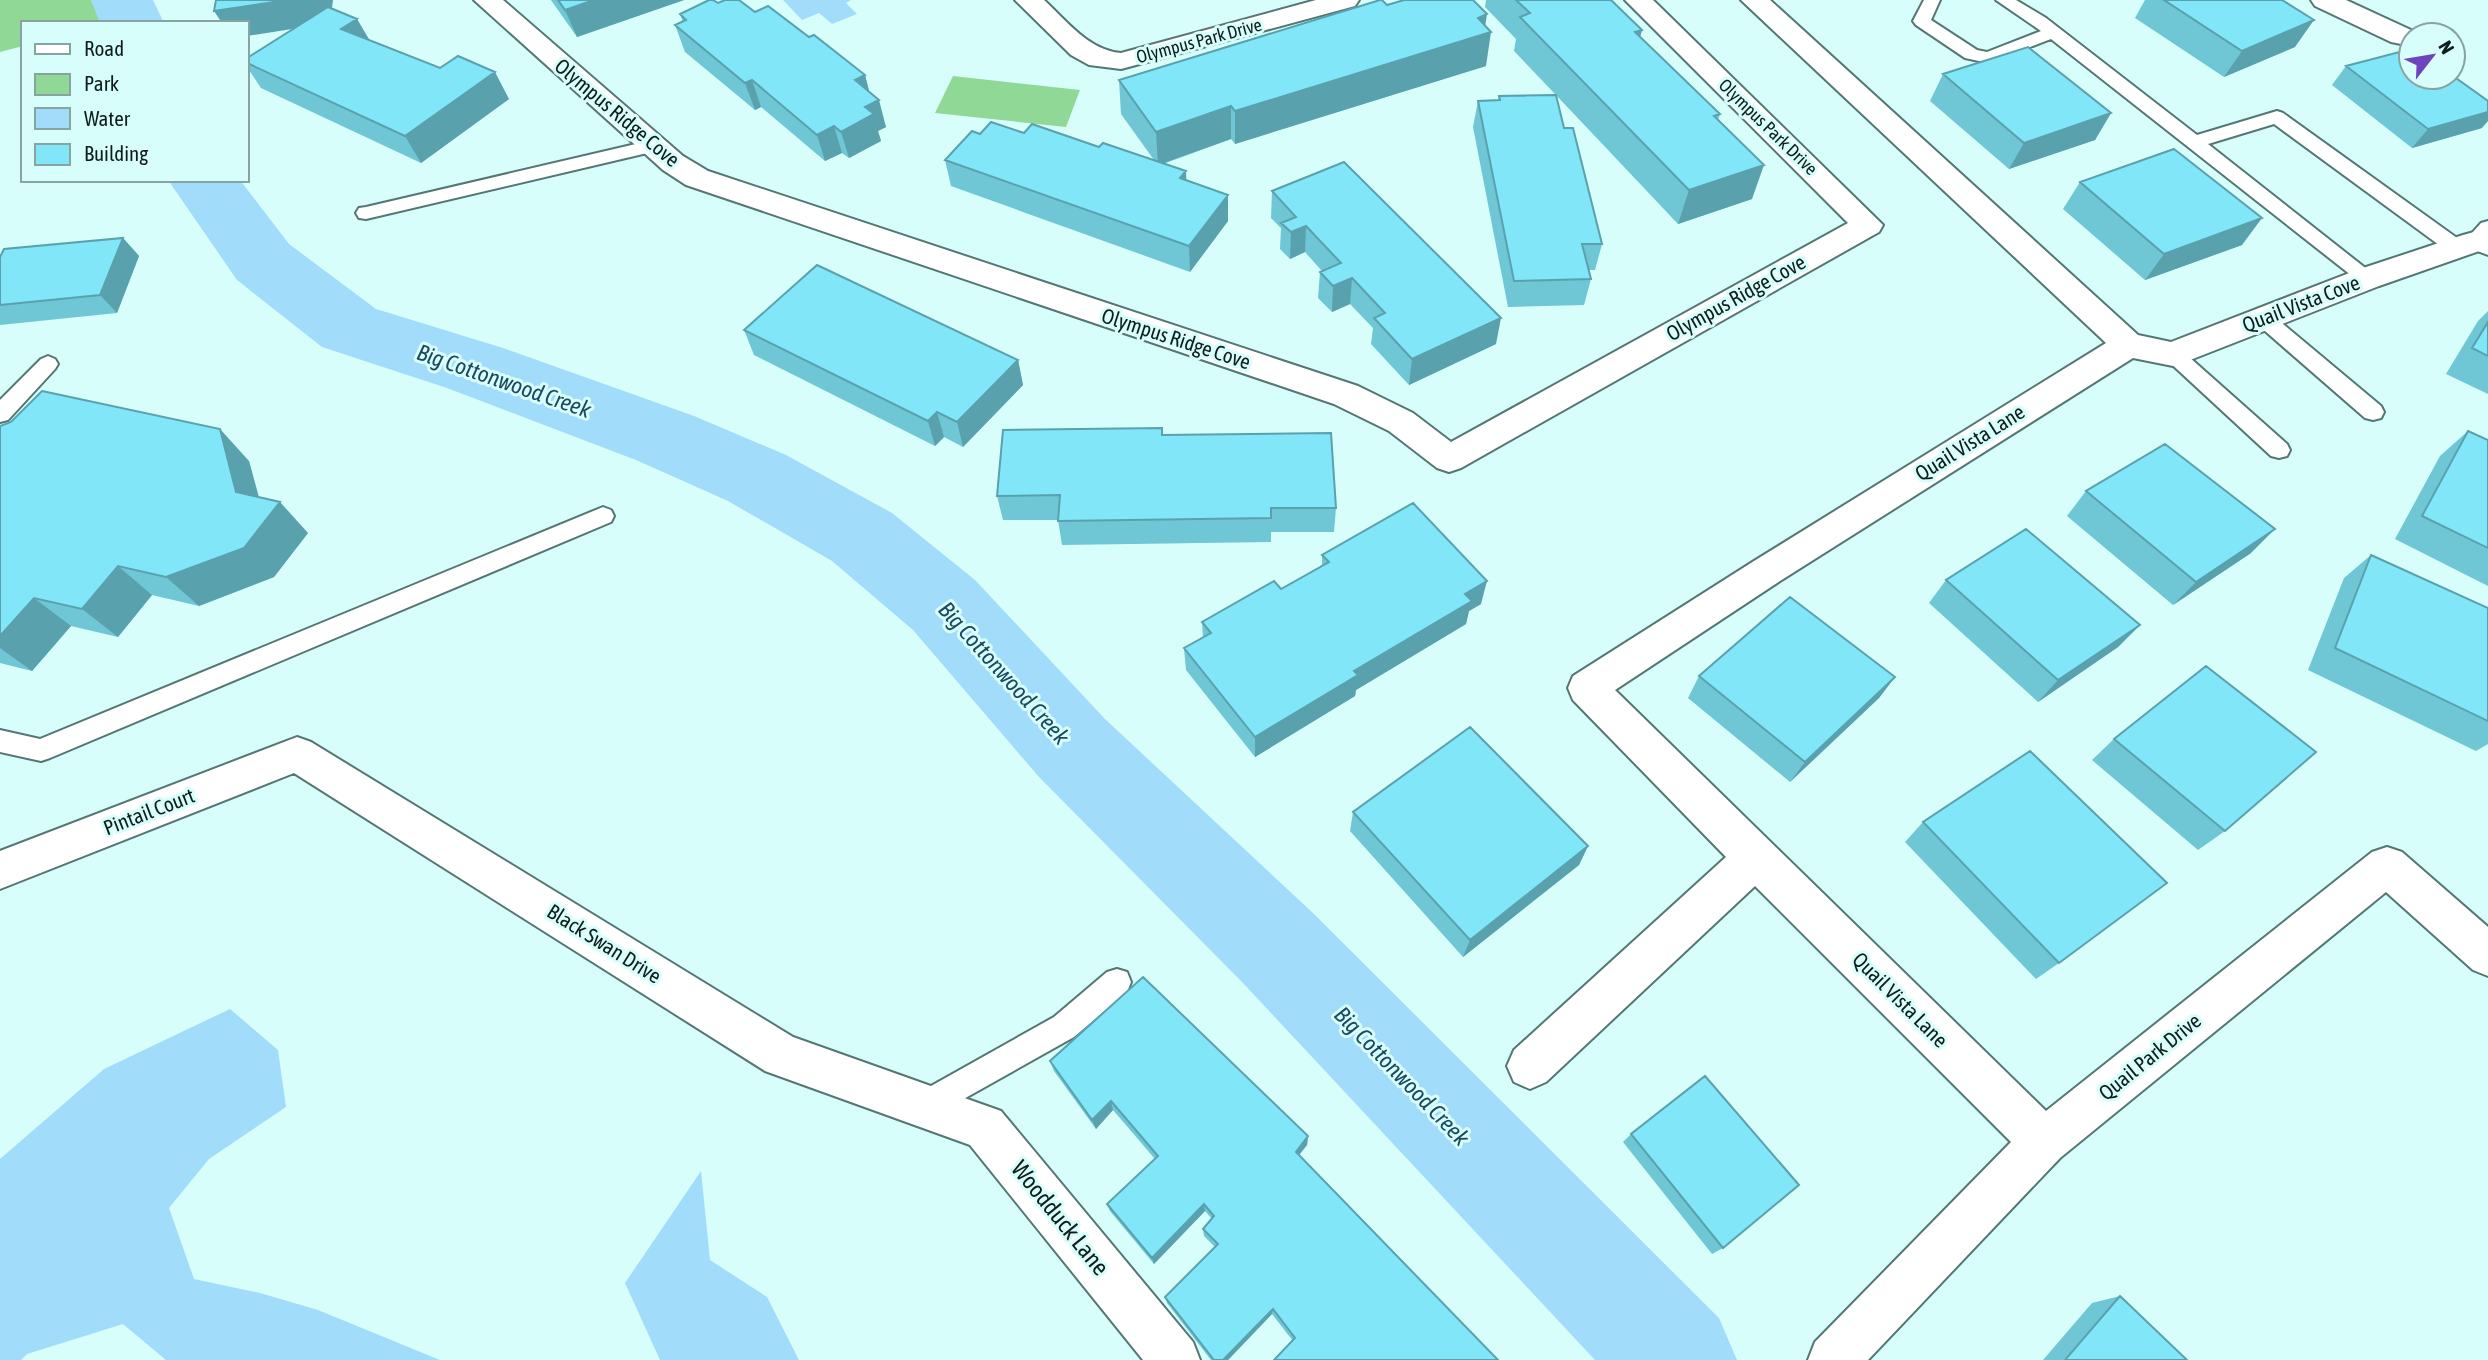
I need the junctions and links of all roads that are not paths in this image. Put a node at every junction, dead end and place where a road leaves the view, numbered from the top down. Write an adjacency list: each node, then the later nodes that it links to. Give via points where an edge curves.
1 (487, 0): 12 (street, Olympus Ridge Cove)
2 (1028, 0): 3 (street, Olympus Park Drive, via 1081,49 1099,59 1121,61)
3 (1346, 0)
4 (1638, 0): 14 (street, Olympus Park Drive)
5 (1754, 0): 18 (street)
6 (1933, 0): 9 (lane, via 1922,21 1971,54 1989,58)
7 (2004, 0): 9 (lane)
8 (2324, 0): 10 (street)
9 (2053, 32): 11 (lane)
10 (2397, 34)
11 (2193, 142): 15 (lane, via 2277,117); 16 (lane)
12 (653, 146): 13 (lane); 14 (street, Olympus Ridge Cove, via 697,178 1346,395 1401,422 1449,459)
13 (366, 213)
14 (1868, 225)
15 (2477, 241): 16 (street, Quail Vista Cove)
16 (2368, 278): 17 (street, Quail Vista Cove)
17 (2264, 319): 19 (street, Quail Vista Cove); 21 (lane)
18 (2128, 345): 19 (street); 27 (street, Quail Vista Lane, via 1587,688)
19 (2173, 354): 23 (lane)
20 (48, 364): 22 (lane)
21 (2374, 412)
22 (0, 414)
23 (2279, 450)
24 (603, 516): 25 (lane, via 41,750)
25 (0, 741)
26 (297, 754): 28 (street, Pintail Court); 32 (street, Black Swan Drive, via 782,1055)
27 (1755, 858): 31 (street); 33 (street, Quail Vista Lane)
28 (0, 870)
29 (2488, 955): 33 (street, Quail Park Drive, via 2387,866)
30 (1117, 982): 32 (lane, via 1064,1027)
31 (1530, 1066)
32 (925, 1105): 34 (street, Woodduck Lane, via 985,1126)
33 (2044, 1142): 35 (street, Quail Park Drive)
34 (1174, 1360)
35 (1833, 1360)

